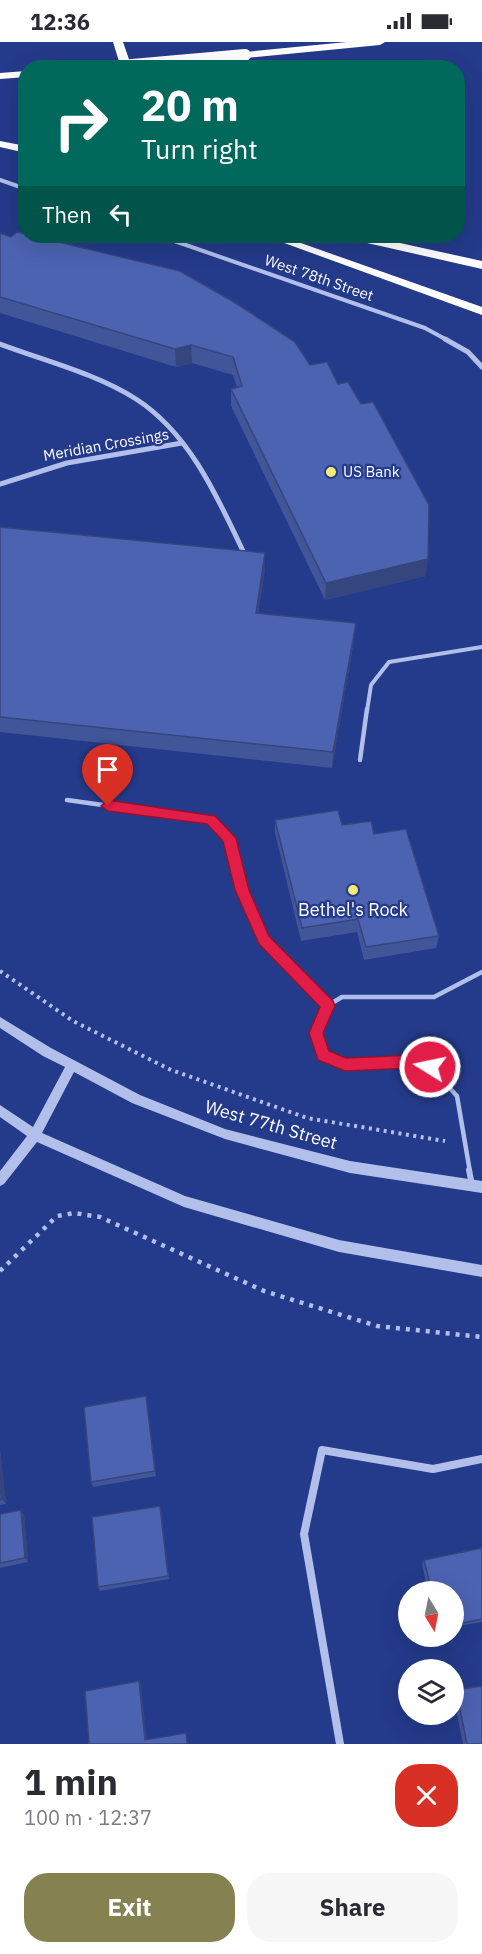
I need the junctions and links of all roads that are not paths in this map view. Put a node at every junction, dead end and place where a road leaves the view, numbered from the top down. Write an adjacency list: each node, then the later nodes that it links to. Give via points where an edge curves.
1 (118, 42): 3 (highway)
2 (380, 42): 4 (highway, bridge)
3 (124, 60)
4 (188, 60)
5 (18, 75): 6 (highway)
6 (0, 76)
7 (0, 144): 8 (highway)
8 (18, 148)
9 (0, 180): 10 (street)
10 (18, 186)
11 (180, 243): 18 (street, West 78th Street, via 425,328 468,352)
12 (291, 243): 16 (highway)
13 (388, 243): 15 (highway)
14 (409, 243): 15 (highway)
15 (482, 262)
16 (482, 311)
17 (0, 344): 19 (street, Meridian Crossings, via 115,388 150,409)
18 (482, 366)
19 (182, 443): 20 (street, Meridian Crossings, via 86,458); 21 (street, Meridian Crossings, via 212,483)
20 (0, 484)
21 (243, 551)
22 (482, 647): 23 (lane, via 389,662 371,685)
23 (360, 760)
24 (67, 800): 26 (lane, via 210,820 229,838 242,890 264,940)
25 (482, 972): 26 (lane, via 434,997 342,997)
26 (327, 1006): 32 (lane, via 316,1033 324,1055 345,1065 414,1061 430,1067 457,1096)
27 (0, 1022): 28 (street, West 77th Street)
28 (71, 1066): 30 (street); 32 (street, West 77th Street, via 136,1099 225,1134 350,1167)
29 (0, 1110): 30 (street)
30 (35, 1135): 31 (street); 33 (street, via 184,1201 339,1246)
31 (0, 1180)
32 (477, 1187)
33 (482, 1271)
34 (482, 1460): 35 (street, via 433,1469 322,1450 304,1534)
35 (340, 1744)

